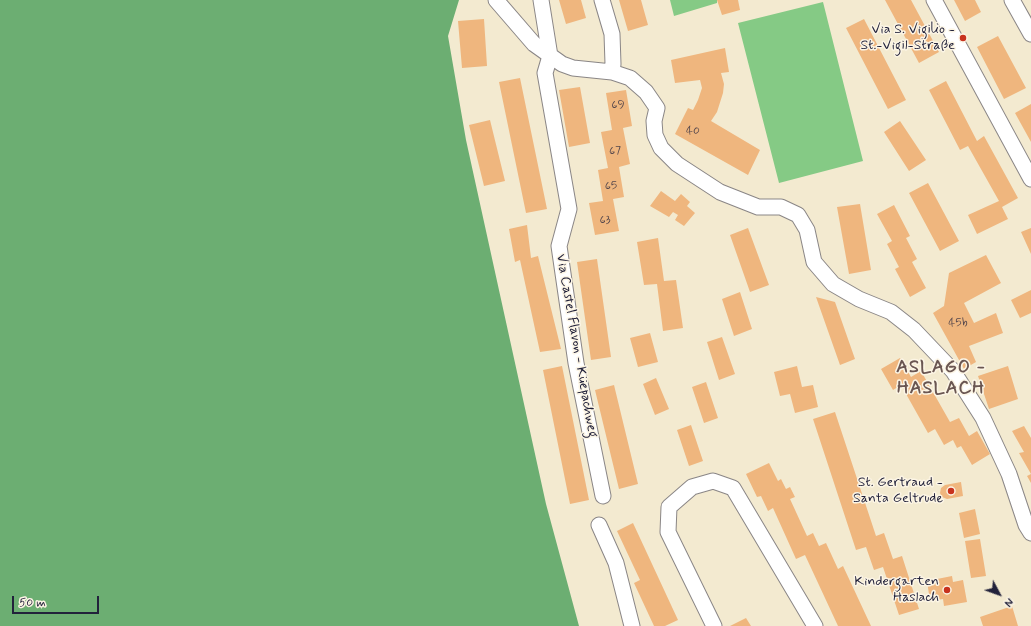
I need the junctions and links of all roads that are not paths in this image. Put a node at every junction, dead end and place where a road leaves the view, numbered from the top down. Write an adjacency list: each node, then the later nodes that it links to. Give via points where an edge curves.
1 (496, 0): 7 (street, via 534,44)
2 (541, 0): 7 (street)
3 (602, 0): 8 (street, via 612,34)
4 (934, 0): 9 (street)
5 (1012, 0): 6 (street)
6 (1031, 34)
7 (550, 56): 8 (street, via 573,68); 10 (street, Via Castel Flavon - Küepachweg, via 545,73 569,209 559,246 576,363)
8 (612, 72): 12 (street, via 630,78 646,92 656,108 655,136 661,148 676,164 720,192 758,206 781,207 798,215 806,230 814,262 833,284 891,312 914,330 953,372 982,418 1009,474)
9 (1031, 179)
10 (603, 496)
11 (599, 524): 13 (street, via 616,563)
12 (1031, 533)
13 (632, 626)
14 (714, 626): 15 (street, via 668,532 669,507 692,487 713,481 733,488)
15 (815, 626)

